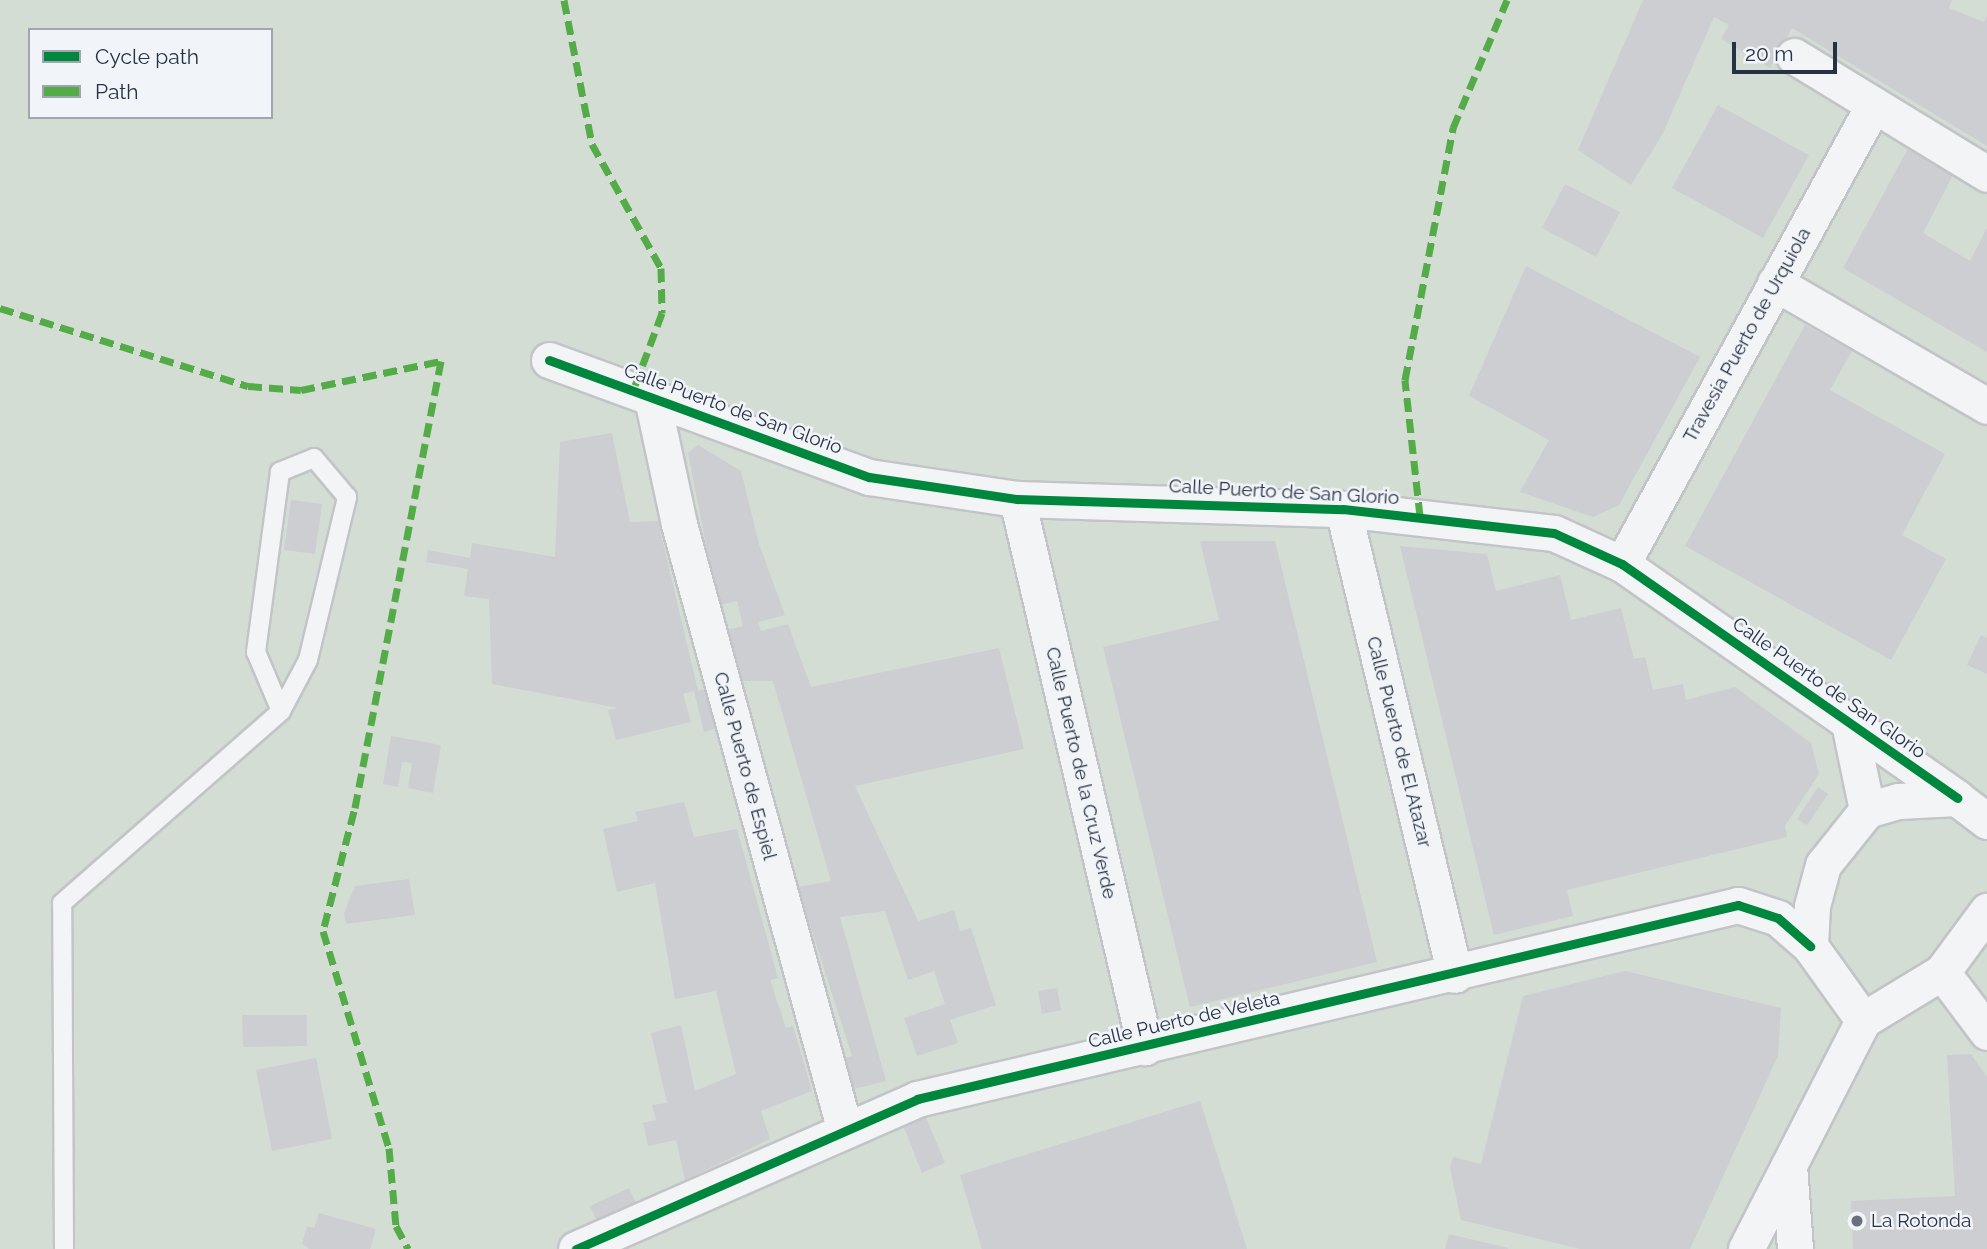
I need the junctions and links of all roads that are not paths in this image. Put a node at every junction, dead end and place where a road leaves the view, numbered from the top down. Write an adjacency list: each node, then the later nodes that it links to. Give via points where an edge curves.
1 (1794, 56): 2 (street)
2 (1873, 106): 3 (street); 4 (street, Travesía Puerto de Urquiola)
3 (1987, 174)
4 (1775, 283): 7 (street); 10 (street, Travesía Puerto de Urquiola)
5 (550, 360): 6 (street, Calle Puerto de San Glorio)
6 (652, 398): 8 (street, Calle Puerto de San Glorio, via 869,477); 23 (street, Calle Puerto de Espiel, via 679,524)
7 (1987, 406)
8 (1017, 499): 9 (street, Calle Puerto de San Glorio); 22 (street, Calle Puerto de la Cruz Verde)
9 (1343, 509): 10 (street, Calle Puerto de San Glorio, via 1553,533); 19 (street, Calle Puerto de El Atazar)
10 (1622, 564): 12 (street, Calle Puerto de San Glorio)
11 (281, 711): 11 (lane, via 308,660 347,497 314,458 280,472 256,652); 25 (lane, via 62,903)
12 (1849, 723): 13 (street, Calle Puerto de San Glorio); 14 (street, Calle Puerto de San Glorio)
13 (1957, 798): 14 (street, via 1898,801); 15 (street, Calle Puerto de San Glorio)
14 (1867, 810): 17 (street, via 1823,864 1812,906)
15 (1987, 821)
16 (1987, 911): 18 (street)
17 (1810, 946): 19 (street, Calle Puerto de Veleta, via 1778,918 1738,905); 20 (street, Calle Puerto de Veleta)
18 (1942, 972): 20 (street); 21 (street)
19 (1455, 975): 22 (street, Calle Puerto de Veleta)
20 (1863, 1020): 24 (street)
21 (1987, 1032)
22 (1145, 1047): 23 (street, Calle Puerto de Veleta, via 917,1099)
23 (845, 1131): 26 (street, Calle Puerto de Veleta)
24 (1789, 1164): 27 (street); 28 (street)
25 (64, 1249)
26 (576, 1249)
27 (1746, 1249)
28 (1795, 1249)

